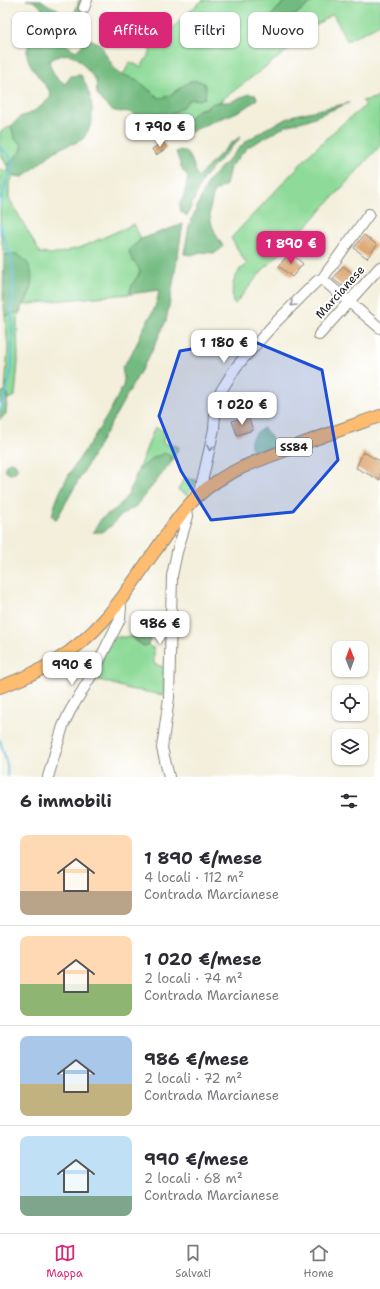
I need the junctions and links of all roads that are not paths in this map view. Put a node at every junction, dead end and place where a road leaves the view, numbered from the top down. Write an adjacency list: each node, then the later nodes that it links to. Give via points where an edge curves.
1 (369, 214): 3 (street)
2 (380, 267): 4 (street, Marcianese)
3 (322, 279): 4 (street); 8 (street, one-way to 8, via 274,324 236,367 216,399 214,429)
4 (349, 302): 5 (street); 6 (street, Marcianese)
5 (380, 328)
6 (319, 335)
7 (380, 416): 8 (main road, SS84, via 235,469)
8 (199, 495): 9 (main road, SS84)
9 (187, 509): 10 (main road, SS84); 13 (street, via 188,516 172,576 169,698 162,748)
10 (120, 600): 11 (main road, SS84, via 106,619 74,649 25,678); 12 (street, via 120,619 63,726)
11 (0, 687)
12 (48, 777)
13 (168, 777)

